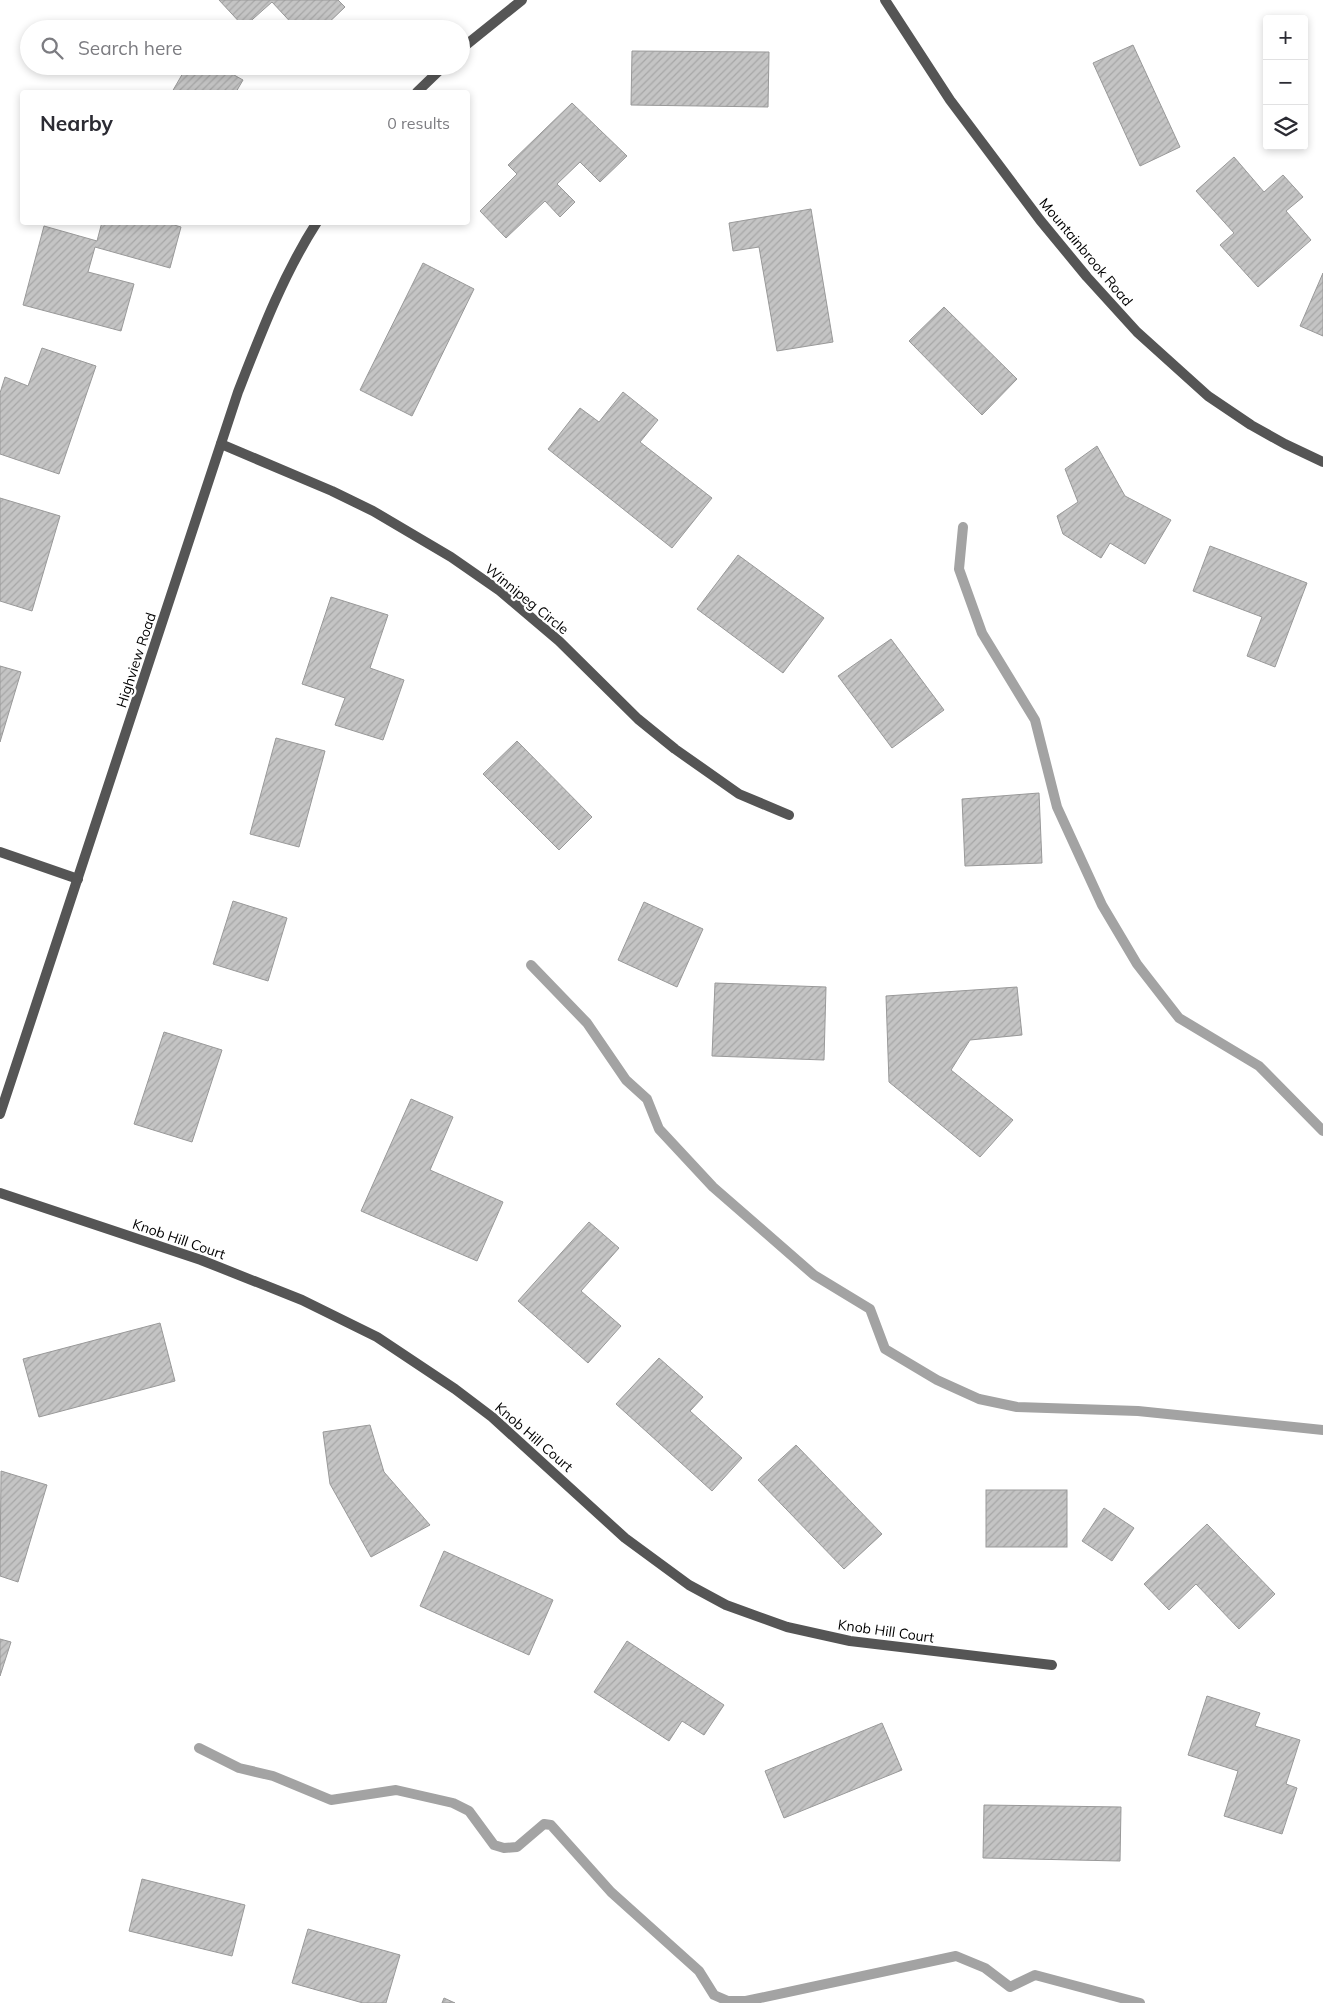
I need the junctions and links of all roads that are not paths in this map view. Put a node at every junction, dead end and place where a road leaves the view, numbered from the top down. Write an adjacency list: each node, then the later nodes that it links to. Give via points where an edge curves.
1 (522, 0): 3 (street)
2 (886, 0): 8 (street, Mountainbrook Road, via 950,100 1040,220 1137,332 1208,396 1260,430)
3 (470, 42)
4 (435, 75): 5 (street)
5 (419, 90)
6 (315, 225): 7 (street, Highview Road, via 271,308)
7 (221, 444): 9 (street, Winnipeg Circle, via 373,511 451,557 500,591 558,641 638,719 676,749 739,794); 11 (street, Highview Road)
8 (1323, 462)
9 (789, 815)
10 (0, 852): 11 (street)
11 (78, 879): 12 (street, Highview Road)
12 (0, 1114)
13 (0, 1193): 14 (street, Knob Hill Court, via 201,1260 302,1300 377,1337 492,1417 625,1538 689,1585 726,1605 787,1627 850,1641)
14 (1052, 1665)

